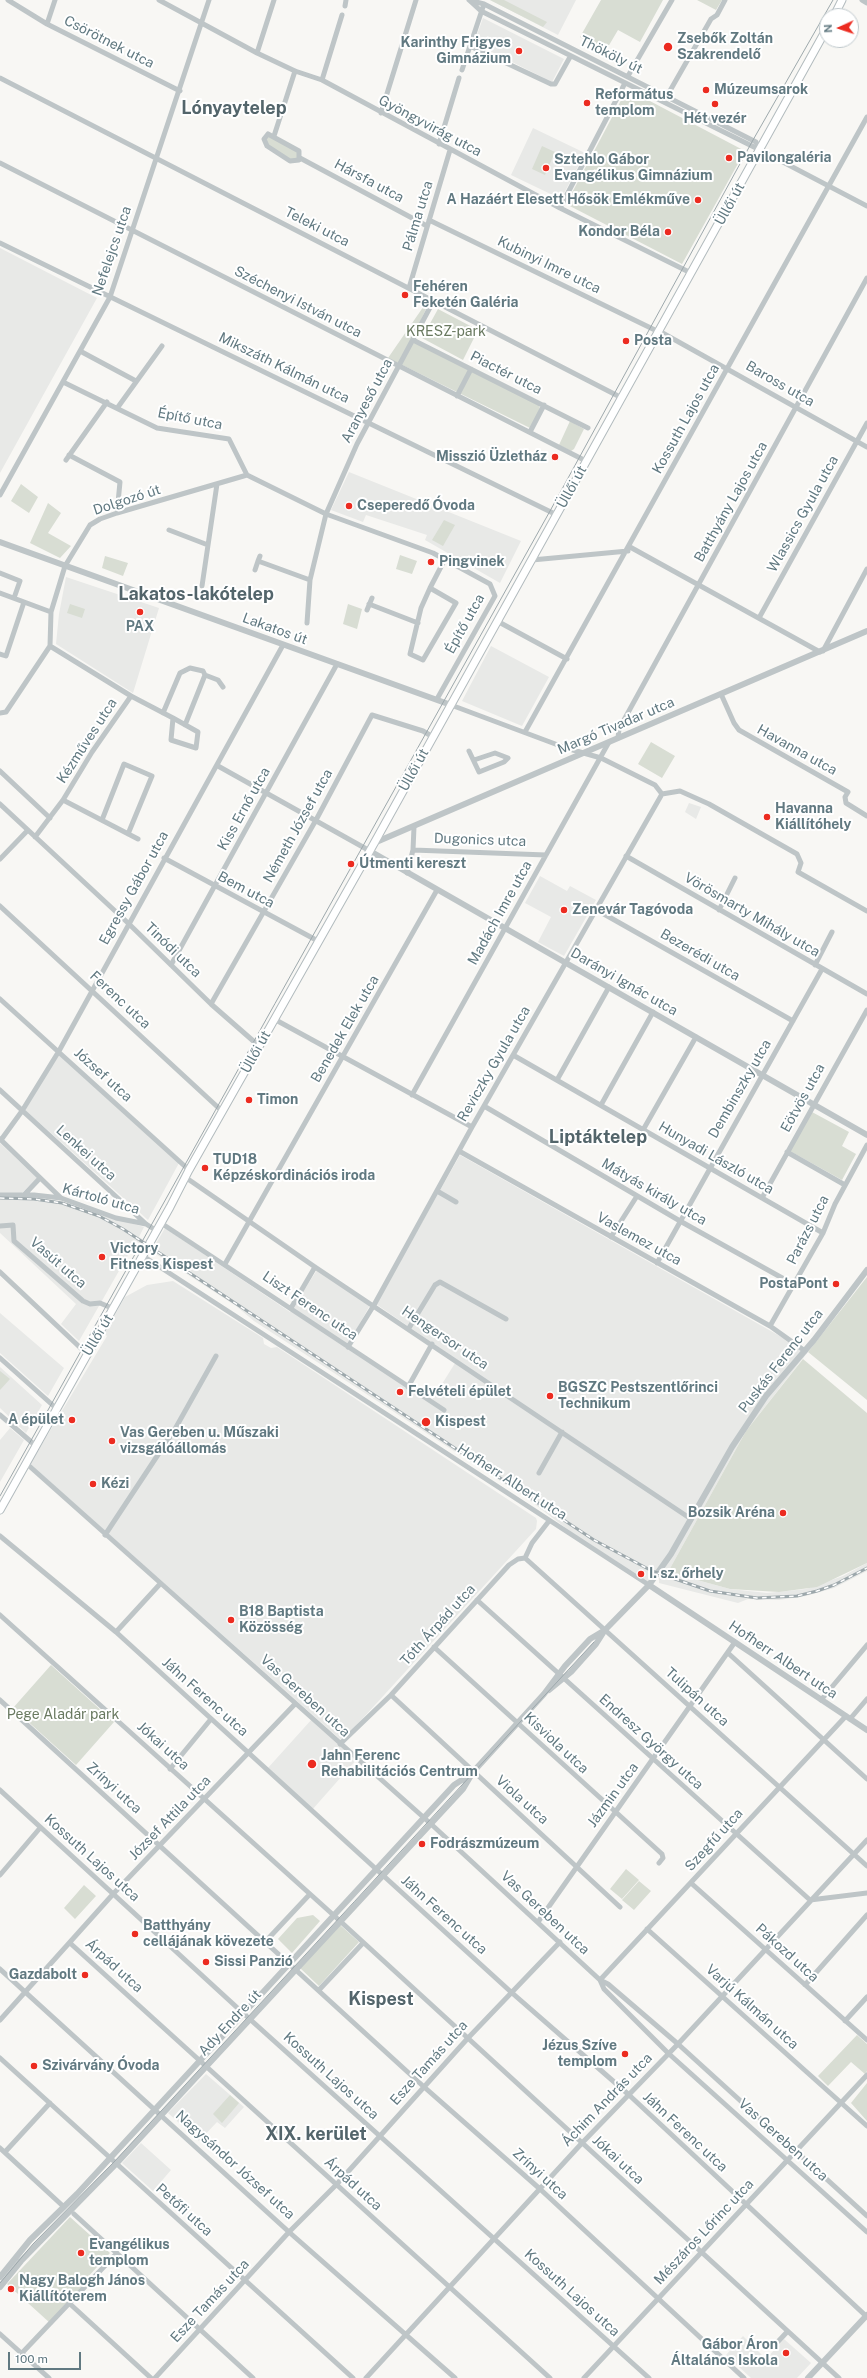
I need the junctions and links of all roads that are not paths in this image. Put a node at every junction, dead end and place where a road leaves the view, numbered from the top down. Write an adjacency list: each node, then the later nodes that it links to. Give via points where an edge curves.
1 (8, 0): 16 (street, Csörötnek utca)
2 (55, 0): 16 (street)
3 (158, 0): 15 (street, Gyöngyvirág utca)
4 (209, 0): 15 (street, Nefelejcs utca)
5 (274, 0): 19 (street)
6 (416, 0): 30 (street)
7 (469, 0): 12 (street, Thököly út); 13 (street, Thököly út)
8 (672, 0): 23 (street)
9 (725, 0): 29 (street, via 717,15 711,19)
10 (862, 0): 11 (street)
11 (867, 3)
12 (484, 4): 13 (street); 23 (street, Thököly út)
13 (481, 11): 18 (street); 20 (street, Thököly út)
14 (342, 15): 26 (street)
15 (202, 22): 19 (street, Gyöngyvirág utca); 28 (street, Nefelejcs utca)
16 (47, 24): 28 (street, Csörötnek utca)
17 (819, 43): 37 (main road, Üllői út)
18 (470, 46): 20 (street, via 550,84 555,84); 21 (street)
19 (257, 53): 22 (street, Gyöngyvirág utca)
20 (570, 57): 27 (street, Thököly út)
21 (462, 70)
22 (295, 71): 26 (street, Gyöngyvirág utca); 34 (street)
23 (628, 76): 29 (street, Thököly út)
24 (0, 78): 38 (street, Teleki utca)
25 (459, 78): 35 (street)
26 (322, 80): 30 (street, Gyöngyvirág utca)
27 (625, 83): 33 (street, Thököly út); 43 (street)
28 (180, 91): 38 (street, Nefelejcs utca)
29 (667, 96): 32 (street, Thököly út)
30 (381, 113): 35 (street, Gyöngyvirág utca)
31 (867, 117): 41 (street, Kossuth Lajos utca)
32 (727, 127): 33 (street); 37 (street, Thököly út, via 756,142)
33 (724, 133): 37 (street, Thököly út)
34 (274, 136): 39 (street, Hársfa utca, via 298,151); 39 (street, Hársfa utca, via 265,136 267,146 290,161)
35 (439, 144): 36 (street, Gyöngyvirág utca)
36 (450, 150): 43 (street, Gyöngyvirág utca); 44 (street, Pálma utca)
37 (760, 150): 41 (street); 48 (main road, Üllői út)
38 (156, 157): 46 (street, Nefelejcs utca); 50 (street, Teleki utca)
39 (300, 158): 45 (street, Hársfa utca)
40 (0, 163): 46 (street, Széchenyi István utca)
41 (828, 186): 42 (street); 58 (street, Kossuth Lajos utca)
42 (867, 206)
43 (560, 208): 48 (street, Gyöngyvirág utca)
44 (429, 220): 45 (street, Pálma utca); 53 (street, Kubinyi Imre utca)
45 (427, 226): 50 (street, Pálma utca)
46 (133, 231): 51 (street, Nefelejcs utca); 57 (street, Széchenyi István utca)
47 (0, 243): 51 (street, Mikszáth Kálmán utca)
48 (691, 273): 53 (main road, Üllői út)
49 (867, 278): 67 (street, Batthyány Lajos utca)
50 (409, 288): 52 (street, Teleki utca)
51 (110, 297): 56 (street, Nefelejcs utca); 68 (street, Mikszáth Kálmán utca)
52 (434, 300): 54 (street, Aranyeső utca); 63 (street, Teleki utca)
53 (659, 332): 58 (street, Baross utca); 63 (main road, Üllői út)
54 (413, 340): 57 (street, Aranyeső utca); 59 (street, Piactér utca)
55 (162, 346): 61 (street)
56 (80, 351): 60 (street, Nefelejcs utca); 61 (street)
57 (399, 367): 62 (street, Széchenyi István utca); 68 (street, Aranyeső utca)
58 (727, 368): 67 (street, Baross utca); 84 (street, Kossuth Lajos utca)
59 (471, 369): 62 (street); 65 (street, Piactér utca)
60 (63, 382): 64 (street, Építő utca); 77 (street, Nefelejcs utca)
61 (136, 382): 66 (street)
62 (457, 396): 71 (street, Széchenyi István utca)
63 (622, 398): 74 (main road, Üllői út)
64 (107, 402): 66 (street, Építő utca); 78 (street, via 68,458 120,482)
65 (544, 405): 70 (street, Piactér utca); 71 (street)
66 (118, 407): 75 (street, Építő utca, via 157,428 230,439)
67 (797, 408): 72 (street, Baross utca); 92 (street, Batthyány Lajos utca)
68 (369, 422): 79 (street, Aranyeső utca); 80 (street, Mikszáth Kálmán utca)
69 (867, 423): 72 (street, Wlassics Gyula utca)
70 (588, 428)
71 (530, 432): 74 (street, Széchenyi István utca)
72 (856, 442): 73 (street, Baross utca); 102 (street, Wlassics Gyula utca)
73 (867, 447)
74 (586, 461): 80 (main road, Üllői út)
75 (247, 475): 76 (street, Dolgozó út); 79 (street, Építő utca)
76 (217, 484): 78 (street, Dolgozó út); 83 (street)
77 (0, 495)
78 (117, 513): 87 (street, Dolgozó út, via 90,525)
79 (326, 514): 85 (street, Építő utca, via 423,548); 91 (street)
80 (556, 515): 86 (main road, Üllői út)
81 (169, 530): 83 (street)
82 (0, 542): 87 (street, Lakatos út)
83 (208, 545): 93 (street)
84 (629, 549): 86 (street); 92 (street); 111 (street, Kossuth Lajos utca)
85 (445, 559): 94 (street, Építő utca); 117 (street, Építő utca, via 490,584 495,596)
86 (532, 560): 103 (main road, Üllői út)
87 (65, 566): 101 (street, Dolgozó út); 107 (street, Lakatos út)
88 (867, 569): 109 (street)
89 (255, 570): 91 (street, via 259,559)
90 (0, 573): 96 (street, via 20,580)
91 (310, 580): 104 (street)
92 (698, 584): 102 (street); 125 (street, Batthyány Lajos utca, via 619,729)
93 (202, 586)
94 (430, 588): 105 (street, Építő utca); 105 (street, Építő utca, via 456,603 423,660 410,654)
95 (0, 593): 96 (street)
96 (14, 598): 98 (street)
97 (372, 598): 99 (street)
98 (24, 602): 101 (street); 110 (street, via 6,656)
99 (369, 604): 100 (street); 105 (street)
100 (367, 610)
101 (52, 612): 108 (street, Dolgozó út)
102 (759, 618): 109 (street)
103 (497, 621): 111 (street); 118 (main road, Üllői út)
104 (307, 623)
105 (418, 623)
106 (867, 631): 109 (street, Margó Tivadar utca)
107 (283, 645): 112 (street, Lakatos út); 131 (street, Egressy Gábor utca)
108 (50, 646): 116 (street, Kézműves utca); 119 (street, via 6,712)
109 (821, 651): 115 (street, Margó Tivadar utca)
110 (0, 654)
111 (567, 659): 123 (street, Kossuth Lajos utca)
112 (337, 664): 117 (street, Lakatos út); 133 (street, Kiss Ernő utca)
113 (205, 676): 114 (street, via 218,680); 120 (street, via 203,671 193,668 182,671); 122 (street)
114 (223, 687)
115 (721, 694): 125 (street, Margó Tivadar utca); 137 (street, Havanna utca, via 739,730 848,792 845,799 848,805)
116 (131, 696): 120 (street, Kézműves utca); 135 (street, Kézműves utca)
117 (437, 699): 118 (street, Lakatos út)
118 (451, 705): 123 (street); 124 (main road, Üllői út)
119 (0, 713)
120 (164, 713): 121 (street, Kézműves utca)
121 (173, 718): 122 (street, Kézműves utca); 122 (street, Kézműves utca, via 171,740 196,748 198,732)
122 (186, 725)
123 (525, 732): 128 (street)
124 (433, 737): 140 (street, Németh József utca, via 423,731 372,715); 143 (main road, Üllői út)
125 (618, 738): 126 (street, Margó Tivadar utca)
126 (609, 742): 128 (street, Margó Tivadar utca); 129 (street, Madách Imre utca)
127 (469, 751): 130 (street)
128 (584, 753): 129 (street); 141 (street, Margó Tivadar utca)
129 (601, 758): 134 (street, via 655,785); 151 (street, Madách Imre utca)
130 (474, 760): 130 (street, via 495,753 508,758 479,772)
131 (218, 766): 133 (street); 153 (street, Egressy Gábor utca)
132 (0, 771): 138 (street)
133 (267, 793): 140 (street); 157 (street, Kiss Ernő utca)
134 (662, 794): 152 (street, Reviczky Gyula utca); 162 (street, via 680,791 687,794 797,854 801,863 798,872)
135 (63, 800): 138 (street, Kézműves utca); 139 (street, Kézműves utca)
136 (0, 804): 142 (street, Tinódi utca)
137 (867, 816)
138 (50, 818): 145 (street, Kézműves utca)
139 (102, 820): 144 (street, Kézműves utca); 144 (street, via 124,764 152,776)
140 (316, 820): 150 (street); 163 (street, Németh József utca)
141 (414, 827): 146 (street, Margó Tivadar utca); 149 (street)
142 (28, 830): 145 (street, Tinódi utca); 154 (street)
143 (380, 831): 146 (street); 148 (main road, Üllői út)
144 (128, 834): 147 (street, Kézműves utca)
145 (35, 837): 164 (street, Tinódi utca)
146 (388, 837): 148 (street, Margó Tivadar utca)
147 (138, 839)
148 (374, 843): 150 (main road, Üllői út)
149 (413, 850): 151 (street, Dugonics utca); 155 (street)
150 (370, 851): 155 (street, Darányi Ignác utca); 167 (main road, Üllői út)
151 (546, 855): 165 (street, Madách Imre utca)
152 (626, 856): 160 (street, Reviczky Gyula utca); 161 (street, Vörösmarty Mihály utca)
153 (164, 858): 157 (street, Bem utca); 164 (street, Egressy Gábor utca)
154 (0, 859)
155 (407, 873): 158 (street, Darányi Ignác utca)
156 (735, 878): 161 (street)
157 (214, 886): 163 (street, Bem utca); 169 (street, Kiss Ernő utca)
158 (438, 890): 165 (street, Darányi Ignác utca); 185 (street, Benedek Elek utca)
159 (0, 906): 173 (street, Ferenc utca)
160 (596, 909): 168 (street, Reviczky Gyula utca); 180 (street, Bezerédi utca)
161 (719, 910): 170 (street, Vörösmarty Mihály utca)
162 (867, 911)
163 (264, 913): 167 (street, Bem utca); 176 (street, Németh József utca)
164 (128, 923): 169 (street, Tinódi utca); 173 (street, Egressy Gábor utca)
165 (505, 929): 168 (street, Darányi Ignác utca); 189 (street, Madách Imre utca)
166 (832, 932): 170 (street)
167 (318, 941): 179 (main road, Üllői út)
168 (566, 962): 172 (street, Darányi Ignác utca); 184 (street, Reviczky Gyula utca)
169 (171, 965): 176 (street, Tinódi utca)
170 (815, 965): 171 (street, Vörösmarty Mihály utca)
171 (822, 969): 174 (street, Vörösmarty Mihály utca); 180 (street, Dembinszky utca)
172 (609, 987): 178 (street, Darányi Ignác utca); 187 (street)
173 (92, 991): 183 (street, Egressy Gábor utca); 194 (street, Ferenc utca)
174 (867, 994)
175 (0, 999): 183 (street, József utca)
176 (211, 1004): 182 (street, Tinódi utca)
177 (867, 1010): 190 (street, Eötvös utca)
178 (653, 1012): 181 (street, Darányi Ignác utca); 191 (street)
179 (274, 1020): 182 (main road, Üllői út); 185 (street)
180 (793, 1021): 186 (street, Dembinszky utca)
181 (696, 1037): 186 (street, Darányi Ignác utca); 196 (street)
182 (260, 1046): 194 (main road, Üllői út)
183 (59, 1051): 193 (street, Egressy Gábor utca); 203 (street, József utca)
184 (513, 1055): 187 (street, Hunyadi László utca); 192 (street, Reviczky Gyula utca)
185 (343, 1057): 189 (street); 214 (street, Benedek Elek utca)
186 (762, 1075): 190 (street, Darányi Ignác utca); 202 (street, Dembinszky utca)
187 (557, 1080): 191 (street, Hunyadi László utca)
188 (0, 1090): 193 (street, Lenkei utca)
189 (412, 1095): 195 (street)
190 (814, 1104): 197 (street, Darányi Ignác utca); 201 (street, Eötvös utca)
191 (601, 1105): 196 (street, Hunyadi László utca)
192 (484, 1106): 195 (street, Reviczky Gyula utca); 210 (street, Mátyás király utca)
193 (22, 1110): 198 (street, Egressy Gábor utca); 217 (street, Lenkei utca)
194 (223, 1112): 203 (main road, Üllői út)
195 (472, 1127): 200 (street, Reviczky Gyula utca)
196 (643, 1130): 202 (street, Hunyadi László utca)
197 (867, 1135)
198 (0, 1139): 205 (street)
199 (867, 1145): 206 (street, Parázs utca)
200 (459, 1151): 207 (street, Reviczky Gyula utca); 221 (street, Vaslemez utca)
201 (787, 1152): 206 (street); 212 (street, Eötvös utca)
202 (709, 1168): 212 (street, Hunyadi László utca); 215 (street, Dembinszky utca)
203 (189, 1170): 204 (main road, Üllői út)
204 (185, 1177): 214 (street, Hengersor utca); 216 (main road, Üllői út)
205 (40, 1178): 209 (street); 211 (street)
206 (845, 1185): 220 (street, Parázs utca)
207 (437, 1191): 213 (street); 229 (street, Reviczky Gyula utca)
208 (0, 1195): 209 (street, Kártoló utca)
209 (24, 1195): 211 (street, Kártoló utca)
210 (638, 1196): 215 (street, Mátyás király utca); 221 (street)
211 (61, 1198): 217 (street, Kártoló utca, via 116,1218)
212 (762, 1198): 220 (street, Hunyadi László utca)
213 (456, 1202)
214 (251, 1220): 224 (street, Benedek Elek utca); 225 (street, Hengersor utca)
215 (680, 1221): 223 (street, Dembinszky utca); 228 (street, Mátyás király utca)
216 (162, 1223): 219 (main road, Üllői út); 224 (street, Liszt Ferenc utca)
217 (146, 1224): 219 (street, Lenkei utca)
218 (0, 1226): 230 (street, Vasút utca, via 13,1225 14,1241 83,1301)
219 (157, 1231): 222 (main road, Üllői út)
220 (823, 1233): 228 (street, Parázs utca)
221 (611, 1237): 223 (street, Vaslemez utca)
222 (143, 1256): 230 (main road, Üllői út); 251 (street, Hofherr Albert utca)
223 (657, 1263): 233 (street, Vaslemez utca)
224 (225, 1264): 231 (street, Liszt Ferenc utca)
225 (315, 1267): 229 (street, Hengersor utca); 231 (street)
226 (867, 1270): 237 (street, Puskás Ferenc utca)
227 (0, 1272): 238 (street)
228 (793, 1284): 233 (street, Parázs utca)
229 (374, 1305): 234 (street, Hengersor utca); 236 (street, Reviczky Gyula utca)
230 (114, 1308): 238 (main road, Üllői út)
231 (291, 1308): 236 (street, Liszt Ferenc utca)
232 (506, 1319): 234 (street, via 440,1282 434,1285)
233 (770, 1326): 237 (street, Vaslemez utca)
234 (409, 1328): 235 (street, Hengersor utca)
235 (432, 1344): 241 (street); 245 (street, Hengersor utca)
236 (348, 1347): 241 (street, Liszt Ferenc utca)
237 (805, 1351): 250 (street, Puskás Ferenc utca, via 766,1396 732,1447)
238 (86, 1354): 242 (main road, Üllői út)
239 (216, 1356): 252 (street, via 175,1429)
240 (0, 1358): 242 (street)
241 (408, 1387): 243 (street, Liszt Ferenc utca)
242 (57, 1409): 246 (main road, Üllői út)
243 (444, 1410)
244 (0, 1415): 246 (street)
245 (562, 1432): 248 (street); 250 (street, Hengersor utca)
246 (36, 1446): 247 (main road, Üllői út)
247 (27, 1464): 249 (main road, Üllői út); 252 (street, Vas Gereben utca)
248 (539, 1473)
249 (0, 1510)
250 (691, 1519): 255 (street, Puskás Ferenc utca)
251 (549, 1521): 254 (street, via 532,1543); 257 (street, Hofherr Albert utca)
252 (105, 1535): 256 (street, Vas Gereben utca)
253 (0, 1536): 261 (street, Jáhn Ferenc utca)
254 (525, 1558): 258 (street, Tóth Árpád utca, via 509,1565); 260 (street, Tulipán utca)
255 (658, 1573): 257 (street, Ady Endre út)
256 (160, 1584): 261 (street); 273 (street, Vas Gereben utca)
257 (649, 1585): 260 (street, Ady Endre út); 262 (street, Hofherr Albert utca)
258 (477, 1600): 264 (street, Tóth Árpád utca); 266 (street, Endresz György utca)
259 (0, 1615): 283 (street, Jókai utca)
260 (605, 1630): 266 (street, Ady Endre út, via 590,1639); 267 (street, Ady Endre út, via 596,1644); 274 (street, Tulipán utca)
261 (116, 1632): 276 (street, Jáhn Ferenc utca)
262 (735, 1642): 265 (street, Jázmin utca); 272 (street, Hofherr Albert utca)
263 (867, 1645): 272 (street)
264 (434, 1647): 269 (street, Tóth Árpád utca); 277 (street, Kisviola utca)
265 (728, 1653): 274 (street, Jázmin utca); 279 (street)
266 (558, 1674): 267 (street, Endresz György utca); 268 (street, Ady Endre út)
267 (563, 1680): 268 (street, Ady Endre út); 282 (street, Endresz György utca)
268 (544, 1694): 277 (street, Ady Endre út)
269 (391, 1695): 280 (street, Tóth Árpád utca); 284 (street, Viola utca)
270 (867, 1699): 275 (street, Szegfű utca)
271 (0, 1700): 295 (street, Zrínyi utca)
272 (821, 1700): 275 (street, Hofherr Albert utca)
273 (295, 1704): 280 (street, Vas Gereben utca); 281 (street, József Attila utca)
274 (690, 1706): 282 (street, Jázmin utca); 286 (street, Tulipán utca)
275 (848, 1717): 278 (street, Hofherr Albert utca); 279 (street, Szegfű utca)
276 (211, 1719): 281 (street, Jáhn Ferenc utca); 283 (street)
277 (518, 1724): 284 (street, Ady Endre út); 289 (street, Kisviola utca)
278 (867, 1730)
279 (824, 1740): 285 (street); 286 (street, Szegfű utca)
280 (340, 1744): 290 (street, Vas Gereben utca)
281 (249, 1753): 288 (street, József Attila utca); 300 (street, Jáhn Ferenc utca)
282 (652, 1760): 289 (street, Jázmin utca); 293 (street, Endresz György utca)
283 (170, 1769): 288 (street, Jókai utca)
284 (474, 1772): 290 (street, Ady Endre út, via 454,1785); 291 (street, Ady Endre út, via 463,1789); 298 (street, Viola utca)
285 (867, 1779)
286 (780, 1787): 293 (street, Szegfű utca); 296 (street, Tulipán utca)
287 (0, 1790): 292 (street, Kossuth Lajos utca)
288 (204, 1799): 295 (street, József Attila utca); 306 (street, Jókai utca)
289 (614, 1813): 297 (street, Kisviola utca, via 663,1856); 298 (street, Jázmin utca)
290 (424, 1819): 291 (street, Vas Gereben utca); 300 (street, Ady Endre út)
291 (430, 1824): 302 (street, Ady Endre út); 312 (street, Vas Gereben utca)
292 (40, 1828): 301 (street); 304 (street, Kossuth Lajos utca)
293 (735, 1834): 303 (street, Szegfű utca); 307 (street, Endresz György utca)
294 (867, 1840): 296 (street, Áchim András utca)
295 (160, 1846): 304 (street, József Attila utca); 314 (street, Zrínyi utca)
296 (853, 1855): 299 (street, Tulipán utca); 307 (street, Áchim András utca)
297 (659, 1863)
298 (577, 1866): 308 (street, Viola utca); 312 (street, Jázmin utca)
299 (867, 1866)
300 (377, 1870): 302 (street, Jáhn Ferenc utca); 310 (street, Ady Endre út)
301 (0, 1875)
302 (384, 1876): 311 (street, Ady Endre út); 326 (street, Jáhn Ferenc utca)
303 (691, 1883): 313 (street, Szegfű utca); 318 (street, Pákozd utca)
304 (114, 1893): 316 (street, József Attila utca); 329 (street, Kossuth Lajos utca)
305 (867, 1893): 307 (street)
306 (310, 1894): 310 (street, Jókai utca); 314 (street)
307 (810, 1900): 318 (street, Áchim András utca)
308 (620, 1907)
309 (867, 1916): 323 (street)
310 (334, 1917): 311 (street, Jókai utca); 319 (street, Ady Endre út)
311 (340, 1922): 317 (street, Jókai utca); 321 (street, Ady Endre út)
312 (538, 1922): 315 (street, Vas Gereben utca)
313 (647, 1929): 322 (street, Szegfű utca); 327 (street, Varjú Kálmán utca)
314 (265, 1942): 319 (street, Zrínyi utca)
315 (560, 1942): 322 (street, Vas Gereben utca); 326 (street, Esze Tamás utca)
316 (70, 1943): 325 (street, József Attila utca); 338 (street, Árpád utca)
317 (363, 1943): 324 (street); 333 (street, Jókai utca)
318 (765, 1949): 323 (street, Pákozd utca); 327 (street, Áchim András utca)
319 (290, 1964): 321 (street, Zrínyi utca); 329 (street, Ady Endre út)
320 (0, 1969): 325 (street, Nagysándor József utca)
321 (297, 1969): 324 (street, Zrínyi utca); 330 (street, Ady Endre út)
322 (600, 1980): 335 (street, Vas Gereben utca); 336 (street, Vas Gereben utca, via 604,1989)
323 (805, 1985): 332 (street, Pákozd utca)
324 (319, 1990): 341 (street, Zrínyi utca)
325 (25, 1992): 331 (street, József Attila utca); 345 (street, Nagysándor József utca)
326 (511, 1992): 333 (street, Esze Tamás utca); 342 (street, Jáhn Ferenc utca)
327 (722, 1996): 335 (street, Áchim András utca); 343 (street, Varjú Kálmán utca)
328 (867, 1997): 332 (street)
329 (243, 2013): 330 (street, Kossuth Lajos utca); 338 (street, Ady Endre út)
330 (250, 2019): 339 (street, Ady Endre út); 348 (street, Kossuth Lajos utca)
331 (0, 2020)
332 (845, 2021): 334 (street, Pákozd utca)
333 (468, 2038): 341 (street, Esze Tamás utca); 349 (street, Jókai utca)
334 (867, 2040)
335 (678, 2044): 336 (street, Áchim András utca); 352 (street, Vas Gereben utca)
336 (668, 2053): 342 (street, Áchim András utca); 354 (street, Vas Gereben utca)
337 (0, 2058): 344 (street, Petőfi utca)
338 (200, 2061): 339 (street, Árpád utca); 345 (street, Ady Endre út)
339 (205, 2067): 346 (street, Ady Endre út); 356 (street, Árpád utca)
340 (867, 2076): 343 (street, Mészáros Lőrinc utca)
341 (423, 2086): 348 (street, Esze Tamás utca); 357 (street, Zrínyi utca)
342 (628, 2094): 349 (street, Áchim András utca); 358 (street, Jáhn Ferenc utca)
343 (841, 2102): 347 (street, Varjú Kálmán utca); 352 (street, Mészáros Lőrinc utca)
344 (50, 2103): 351 (street); 353 (street, Petőfi utca)
345 (155, 2109): 346 (street, Nagysándor József utca); 353 (street, Ady Endre út)
346 (161, 2114): 355 (street, Ady Endre út); 362 (street, Nagysándor József utca)
347 (867, 2126)
348 (380, 2136): 356 (street, Esze Tamás utca); 364 (street, Kossuth Lajos utca)
349 (582, 2143): 357 (street, Áchim András utca); 365 (street, Jókai utca)
350 (0, 2148): 351 (street)
351 (5, 2152): 359 (street)
352 (796, 2153): 354 (street, Mészáros Lőrinc utca); 361 (street, Vas Gereben utca)
353 (110, 2158): 355 (street, Petőfi utca); 359 (street, Ady Endre út)
354 (787, 2160): 358 (street, Mészáros Lőrinc utca); 363 (street, Vas Gereben utca)
355 (116, 2164): 368 (street, Petőfi utca); 369 (street, Ady Endre út)
356 (336, 2185): 362 (street, Esze Tamás utca); 370 (street, Árpád utca)
357 (540, 2189): 364 (street, Áchim András utca); 371 (street, Zrínyi utca)
358 (746, 2205): 365 (street, Mészáros Lőrinc utca); 373 (street, Jáhn Ferenc utca)
359 (64, 2207): 367 (street, Ady Endre út, via 30,2240)
360 (74, 2214): 366 (street)
361 (867, 2216)
362 (289, 2232): 368 (street, Esze Tamás utca); 377 (street, Nagysándor József utca)
363 (867, 2232)
364 (495, 2239): 370 (street, Áchim András utca); 378 (street, Kossuth Lajos utca)
365 (700, 2252): 371 (street, Mészáros Lőrinc utca); 375 (street, Jókai utca)
366 (117, 2253): 372 (street); 374 (street)
367 (0, 2277)
368 (244, 2282): 374 (street, Esze Tamás utca); 386 (street, Petőfi utca)
369 (0, 2287)
370 (450, 2287): 377 (street, Áchim András utca); 389 (street, Árpád utca)
371 (658, 2298): 378 (street, Mészáros Lőrinc utca); 392 (street, Zrínyi utca)
372 (69, 2303): 380 (street); 383 (street)
373 (867, 2316): 381 (street)
374 (200, 2329): 384 (street, Esze Tamás utca); 385 (street)
375 (786, 2332): 379 (street); 381 (street, Jókai utca)
376 (0, 2334): 380 (street)
377 (407, 2334): 387 (street, Áchim András utca); 388 (street, Nagysándor József utca)
378 (614, 2346): 390 (street, Mészáros Lőrinc utca); 391 (street, Kossuth Lajos utca)
379 (772, 2348)
380 (22, 2353): 382 (street)
381 (822, 2363): 393 (street); 394 (street, Jókai utca)
382 (49, 2378)
383 (151, 2378)
384 (155, 2378)
385 (253, 2378)
386 (353, 2378)
387 (366, 2378)
388 (455, 2378)
389 (550, 2378)
390 (584, 2378)
391 (648, 2378)
392 (744, 2378)
393 (808, 2378)
394 (839, 2378)

